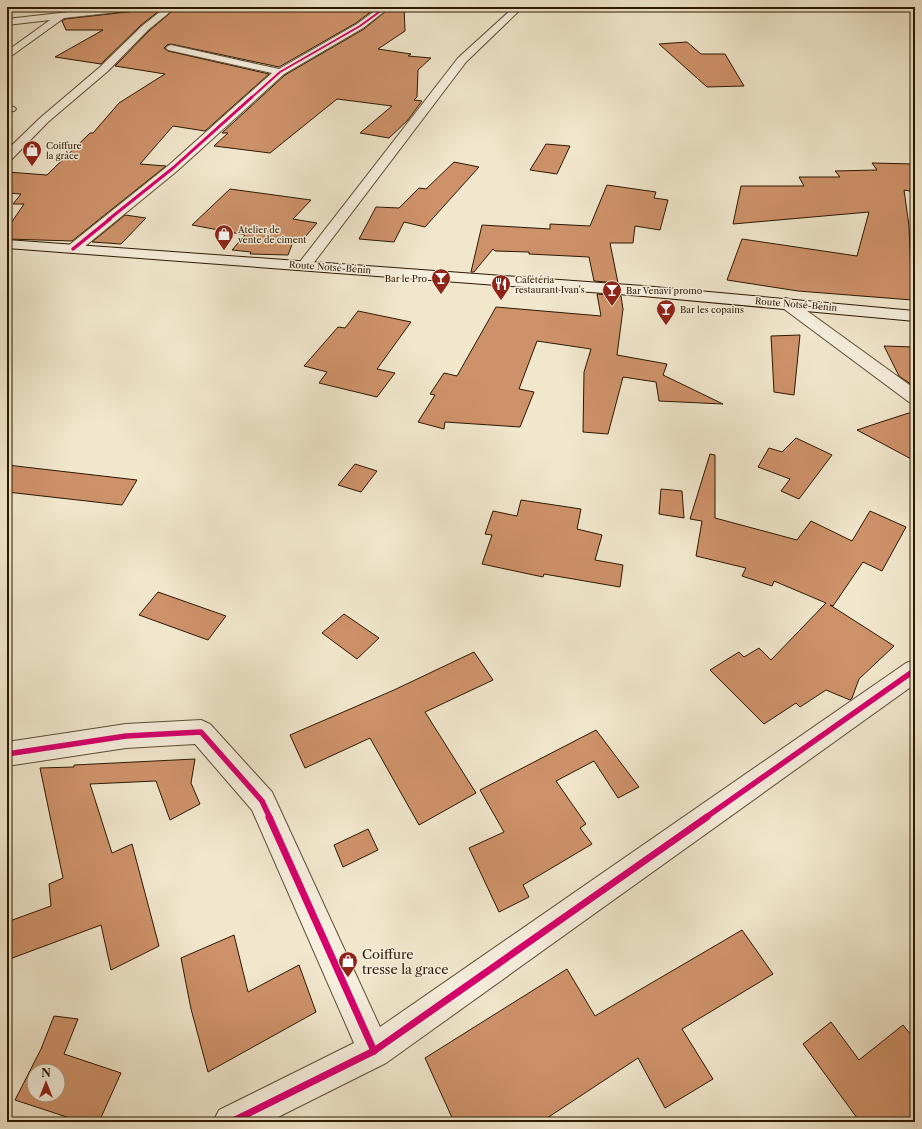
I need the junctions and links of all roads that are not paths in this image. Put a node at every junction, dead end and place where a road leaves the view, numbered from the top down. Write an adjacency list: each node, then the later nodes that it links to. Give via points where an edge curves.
1 (136, 7): 5 (street)
2 (172, 7): 10 (street, via 145,28)
3 (386, 7): 9 (street, via 360,26)
4 (519, 7): 13 (street, via 462,60)
5 (61, 16): 6 (street); 8 (street)
6 (7, 22)
7 (171, 48): 9 (street)
8 (7, 56)
9 (280, 72): 12 (street, via 174,168)
10 (7, 157)
11 (7, 244): 12 (street, Route Notsé-Bénin)
12 (73, 249): 13 (street, Route Notsé-Bénin)
13 (304, 266): 14 (street, Route Notsé-Bénin)
14 (786, 303): 15 (street, Route Notsé-Bénin); 16 (street)
15 (915, 316)
16 (915, 398)
17 (915, 670): 19 (street)
18 (7, 754): 19 (street, via 126,736 201,732 262,801)
19 (374, 1051): 20 (street)
20 (231, 1122)

